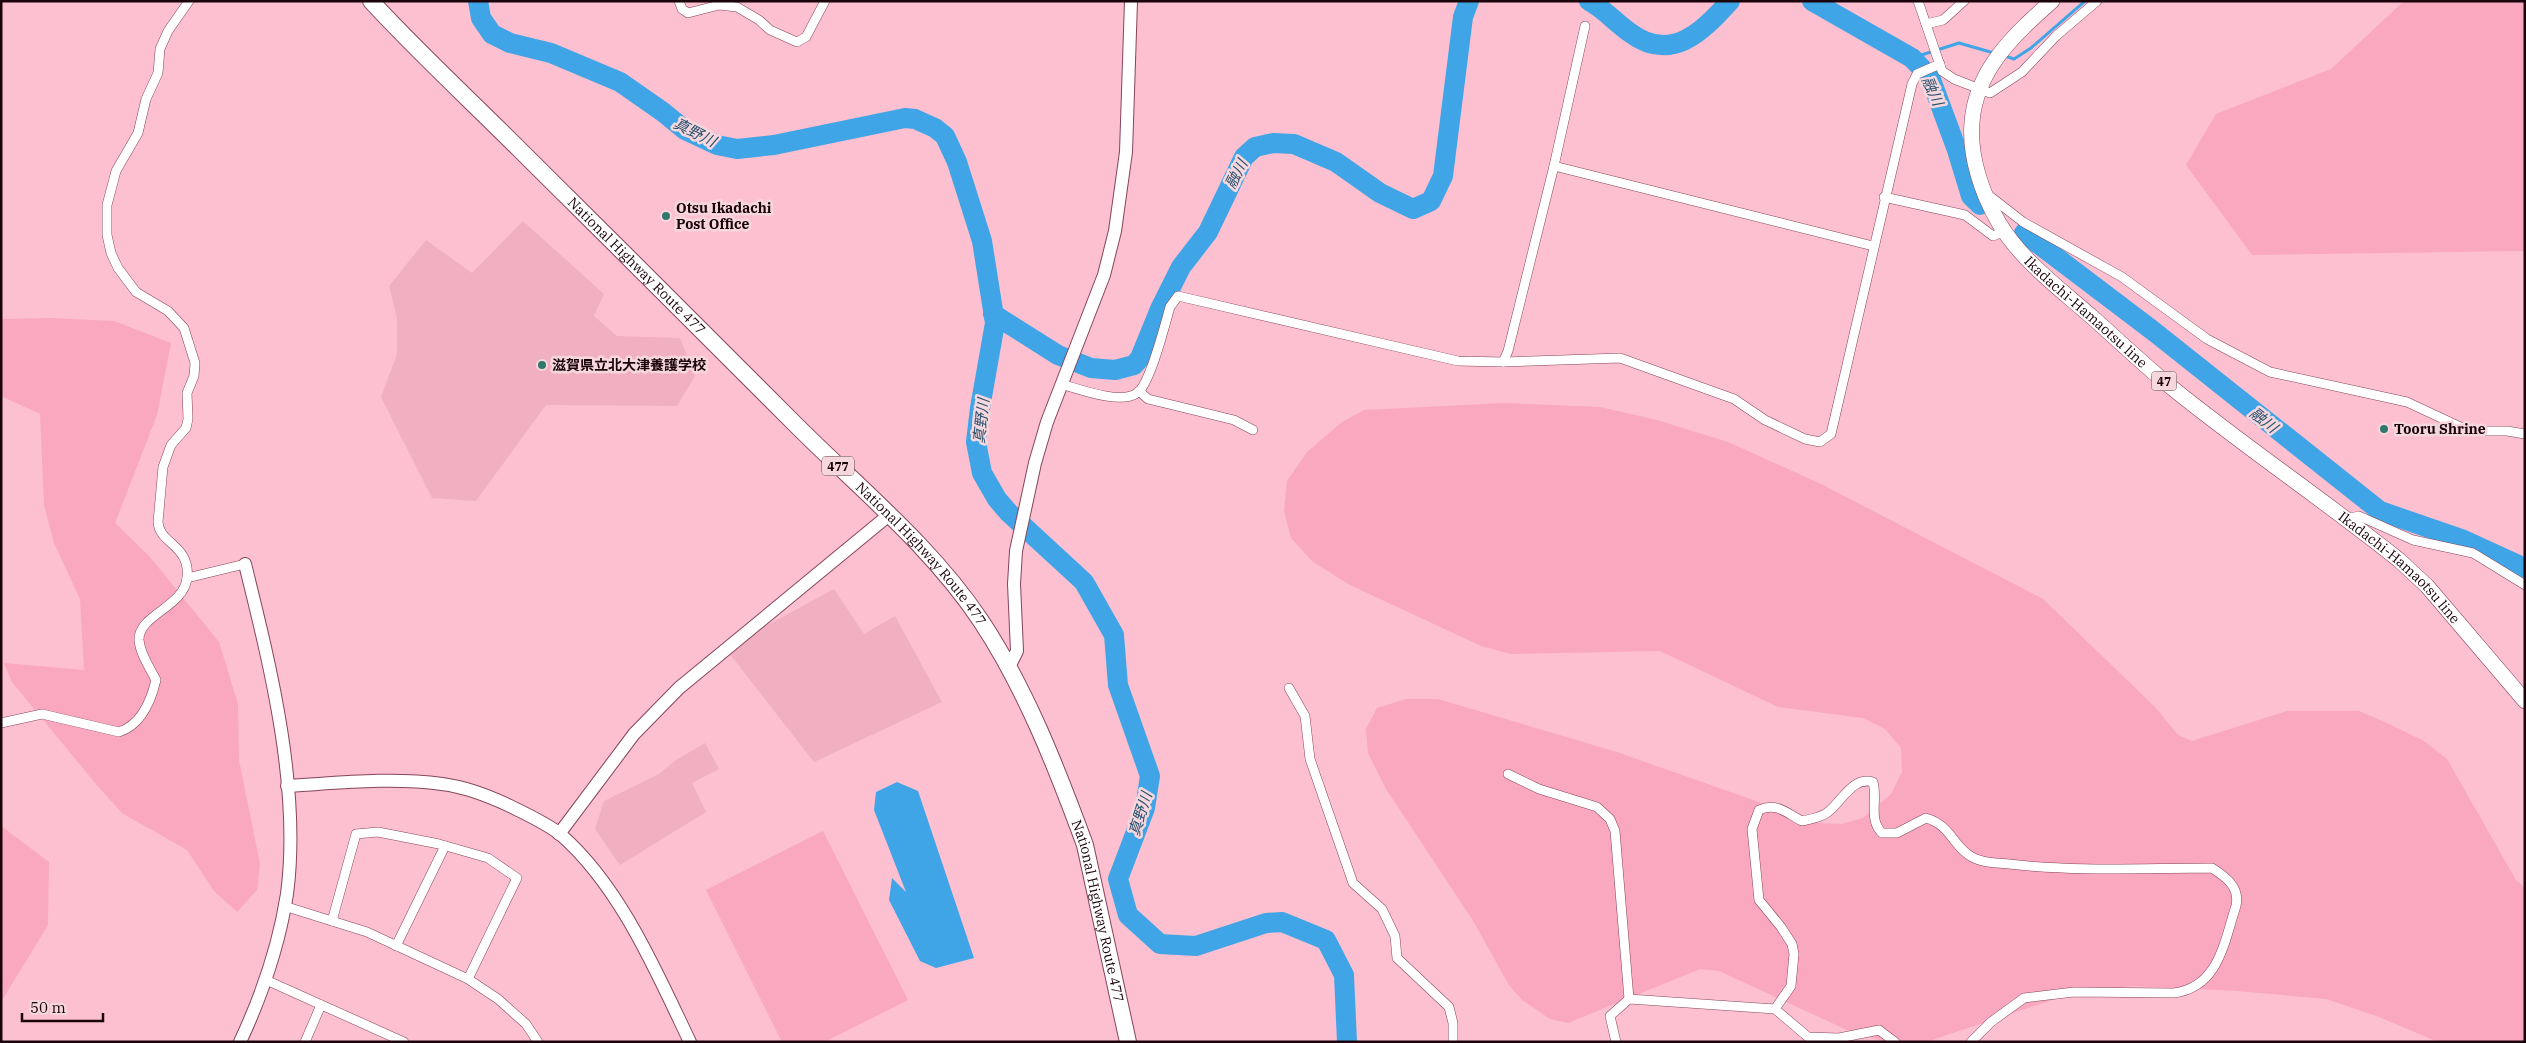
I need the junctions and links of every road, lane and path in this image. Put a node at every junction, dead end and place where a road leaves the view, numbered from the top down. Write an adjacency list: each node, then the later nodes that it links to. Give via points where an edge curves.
1 (189, 1): 28 (street, via 168,31 160,50 158,73 146,99 138,133 116,171 107,205 107,236 118,268 136,292 168,311 184,328 192,346 195,363 187,393 188,419 186,428 171,445 163,467 158,522 162,535 184,556)
2 (370, 1): 25 (highway, National Highway Route 477 / 477)
3 (679, 1): 10 (street, via 688,13)
4 (825, 1): 10 (street, via 806,37 798,42 770,30 737,7)
5 (1131, 1): 21 (street, via 1126,152 1115,231 1104,276)
6 (1918, 1): 11 (street)
7 (1964, 1): 11 (street, via 1943,20)
8 (2052, 1): 14 (main road, Ikadachi-Hamaotsu line / 47, via 2011,38 1992,62)
9 (2097, 1): 14 (street, via 2056,36 2022,72 1990,93)
10 (718, 3)
11 (1926, 24): 13 (street)
12 (1585, 26): 15 (street)
13 (1940, 64): 14 (street, via 1942,71); 17 (street, via 1917,74 1912,84)
14 (1979, 90): 16 (main road, Ikadachi-Hamaotsu line / 47, via 1972,122 1975,162)
15 (1554, 166): 19 (street); 20 (street)
16 (1985, 193): 18 (main road, Ikadachi-Hamaotsu line / 47); 24 (street, via 2023,222 2122,277 2206,340 2270,372 2407,402 2469,431)
17 (1884, 197): 18 (street, via 1965,215 1993,236); 19 (street)
18 (2005, 231): 26 (main road, Ikadachi-Hamaotsu line / 47, via 2044,274 2170,386)
19 (1873, 246): 20 (street, via 1831,434 1820,442 1805,439 1765,420 1734,399 1620,358)
20 (1503, 362): 22 (street, via 1458,361 1178,296 1170,307 1146,384)
21 (1062, 384): 22 (street, via 1120,398); 30 (street, via 1035,463 1016,551 1017,651)
22 (1139, 391): 23 (street, via 1148,399 1234,420)
23 (1253, 430)
24 (2525, 434)
25 (889, 515): 30 (highway, National Highway Route 477 / 477, via 951,580 982,622); 36 (street, via 679,688 634,734)
26 (2346, 518): 29 (street, via 2359,516 2413,540 2473,553); 32 (main road, Ikadachi-Hamaotsu line / 47, via 2426,586)
27 (244, 564): 28 (street); 35 (street, via 280,714)
28 (188, 578): 33 (street, via 176,600 144,627 139,639 142,653 156,680 147,707 135,724 119,732 42,714)
29 (2525, 585)
30 (1008, 669): 52 (highway, National Highway Route 477 / 477, via 1050,754 1085,845)
31 (1289, 688): 53 (street, via 1305,716 1310,759 1352,883 1382,909 1395,936 1397,958 1449,1007)
32 (2525, 701)
33 (1, 723)
34 (1508, 774): 43 (street, via 1539,789 1597,807 1610,819 1615,831)
35 (286, 786): 36 (street, via 402,780 444,784 485,794); 38 (street, via 290,836)
36 (559, 834): 51 (street, via 591,866 614,896 663,984)
37 (445, 846): 39 (street, via 378,832 356,834); 40 (street); 42 (street, via 488,858 517,878)
38 (284, 906): 39 (street); 41 (street)
39 (332, 921): 40 (street)
40 (396, 946): 42 (street)
41 (266, 980): 44 (street); 47 (street)
42 (468, 980): 50 (street, via 498,999 526,1024)
43 (1628, 999): 45 (street); 54 (street, via 1610,1016)
44 (321, 1005): 48 (street); 49 (street)
45 (1775, 1009): 46 (street); 56 (street, via 1791,986 1794,954 1792,944 1759,900 1752,829 1759,810 1769,806 1784,810 1802,821 1827,814 1857,782 1873,782 1876,792 1874,822 1882,833 1897,833 1926,818 1942,826 1972,857 1987,862 2051,869 2212,868 2234,886 2238,896 2236,906 2216,965 2212,973 2195,987 2174,993 2074,992 2024,998 1991,1022)
46 (1807, 1039): 55 (street, via 1839,1038 1880,1030)
47 (240, 1042)
48 (304, 1042)
49 (404, 1042)
50 (538, 1042)
51 (690, 1042)
52 (1128, 1042)
53 (1453, 1042)
54 (1616, 1042)
55 (1895, 1042)
56 (1971, 1042)

